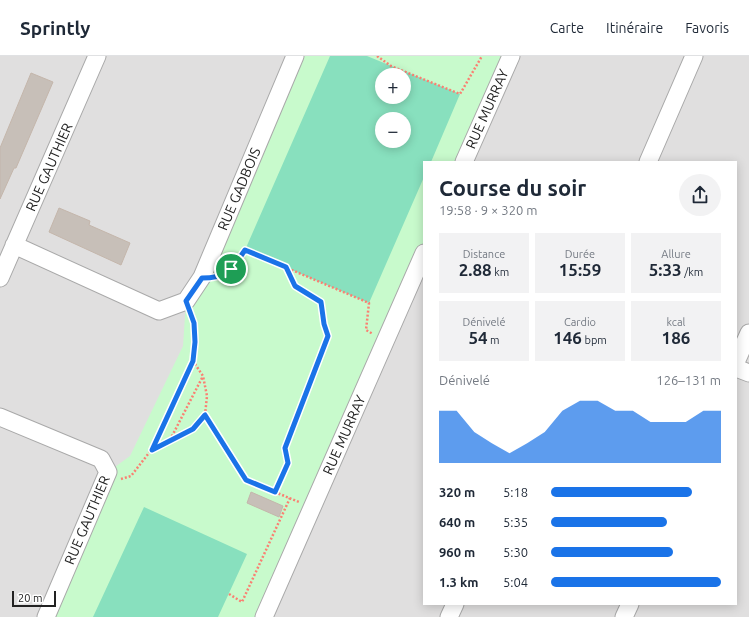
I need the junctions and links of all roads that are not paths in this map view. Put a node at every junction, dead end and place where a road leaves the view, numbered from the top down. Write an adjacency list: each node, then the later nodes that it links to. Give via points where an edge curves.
1 (98, 56): 7 (street, RUE GAUTHIER)
2 (295, 56): 7 (street, RUE GADBOIS, via 202,278 186,301 159,312)
3 (511, 56): 5 (street, RUE MURRAY)
4 (694, 56): 6 (street)
5 (464, 161)
6 (648, 161)
7 (14, 245): 9 (street, RUE GAUTHIER)
8 (423, 255): 18 (street, RUE MURRAY)
9 (0, 278)
10 (749, 333): 11 (street)
11 (737, 360)
12 (737, 368): 13 (street)
13 (749, 373)
14 (0, 417): 17 (street, RUE GAUTHIER, via 101,459 108,472)
15 (455, 605): 19 (street)
16 (630, 605): 20 (street)
17 (46, 617)
18 (264, 617)
19 (449, 617)
20 (624, 617)

